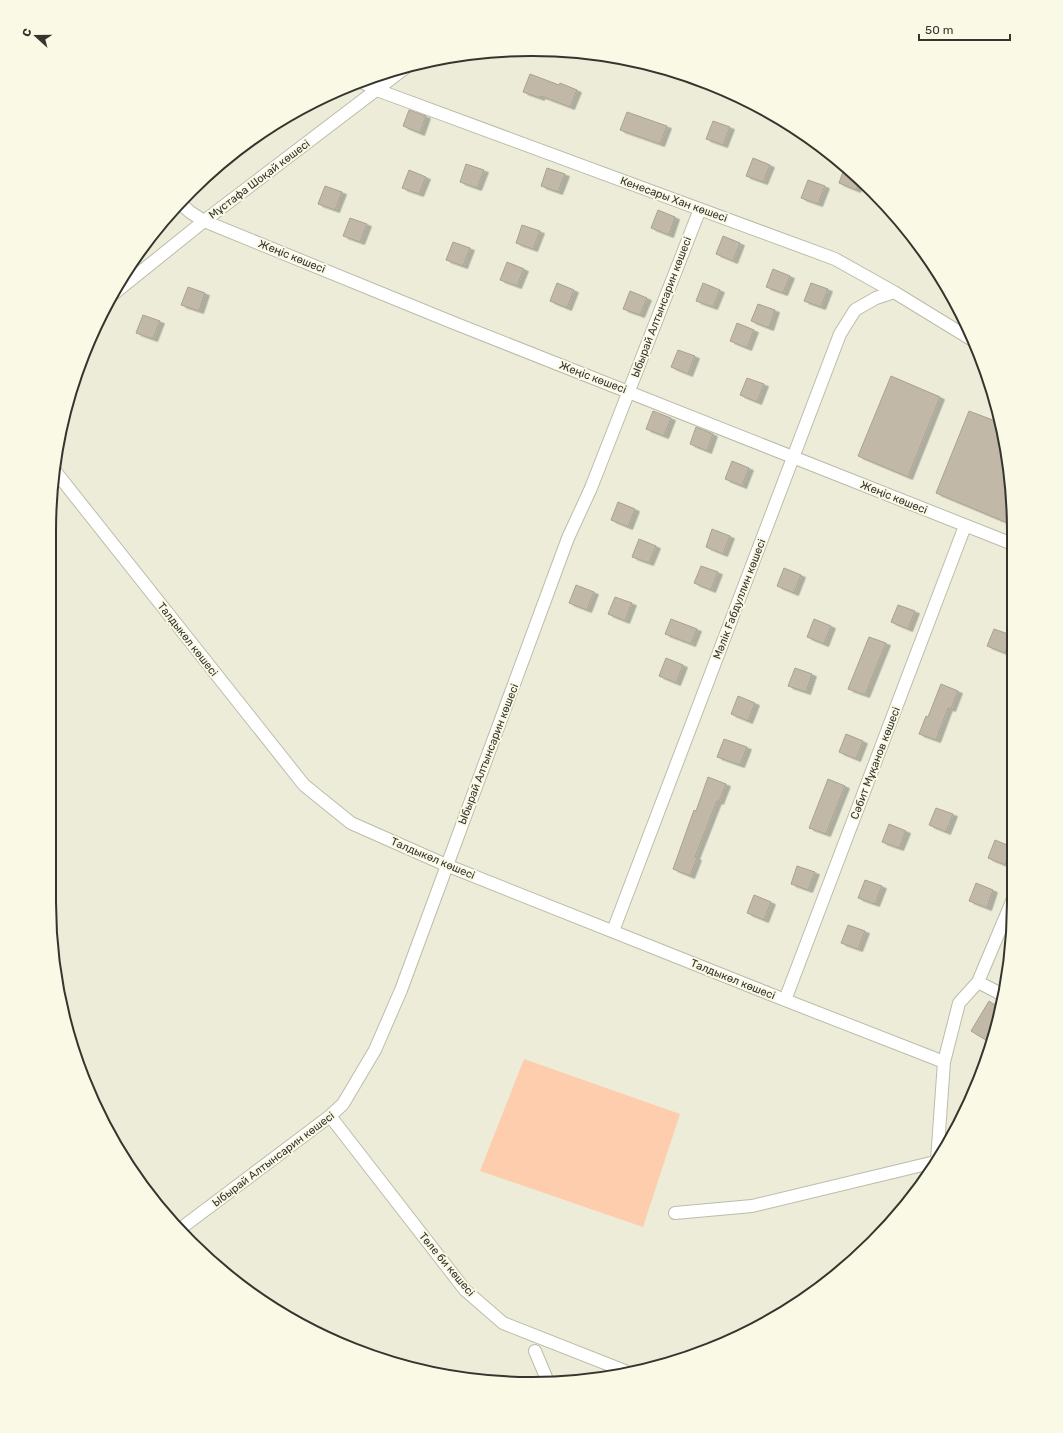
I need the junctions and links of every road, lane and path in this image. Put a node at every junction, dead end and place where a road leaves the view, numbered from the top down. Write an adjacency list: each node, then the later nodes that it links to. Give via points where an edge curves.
1 (395, 76): 3 (street, Мұстафа Шоқай көшесі)
2 (368, 85): 3 (street, Кенесары Хан көшесі)
3 (377, 90): 5 (street, Кенесары Хан көшесі); 6 (street, Мұстафа Шоқай көшесі)
4 (184, 207): 6 (street, Жеңіс көшесі)
5 (700, 209): 8 (street, Кенесары Хан көшесі, via 835,259); 10 (street, Ыбырай Алтынсарин көшесі)
6 (204, 221): 7 (street, Мұстафа Шоқай көшесі); 10 (street, Жеңіс көшесі)
7 (126, 284)
8 (894, 292): 9 (street, Кенесары Хан көшесі); 11 (street, Мәлік Ғабдуллин көшесі, via 876,298 855,310 840,334)
9 (964, 335)
10 (628, 391): 11 (street, Жеңіс көшесі); 15 (street, Ыбырай Алтынсарин көшесі, via 591,488 568,538)
11 (794, 457): 13 (street, Жеңіс көшесі); 17 (street, Мәлік Ғабдуллин көшесі)
12 (59, 476): 15 (street, Талдыкөл көшесі, via 304,785 351,823)
13 (966, 526): 14 (street, Жеңіс көшесі); 20 (street, Сәбит Мұқанов көшесі)
14 (1007, 543)
15 (446, 864): 17 (street, Талдыкөл көшесі); 22 (street, Ыбырай Алтынсарин көшесі, via 401,990 375,1050 343,1104)
16 (1007, 914): 18 (street)
17 (613, 931): 20 (street, Талдыкөл көшесі)
18 (978, 982): 19 (street); 21 (street, via 959,1003)
19 (998, 993)
20 (785, 1000): 21 (street, Талдыкөл көшесі)
21 (944, 1062): 23 (street)
22 (330, 1116): 26 (street, Ыбырай Алтынсарин көшесі); 28 (street, Төле би көшесі, via 465,1290 503,1323)
23 (937, 1149)
24 (929, 1163): 25 (street, via 752,1206)
25 (675, 1214)
26 (184, 1226)
27 (535, 1351): 29 (street)
28 (619, 1369)
29 (546, 1377)

